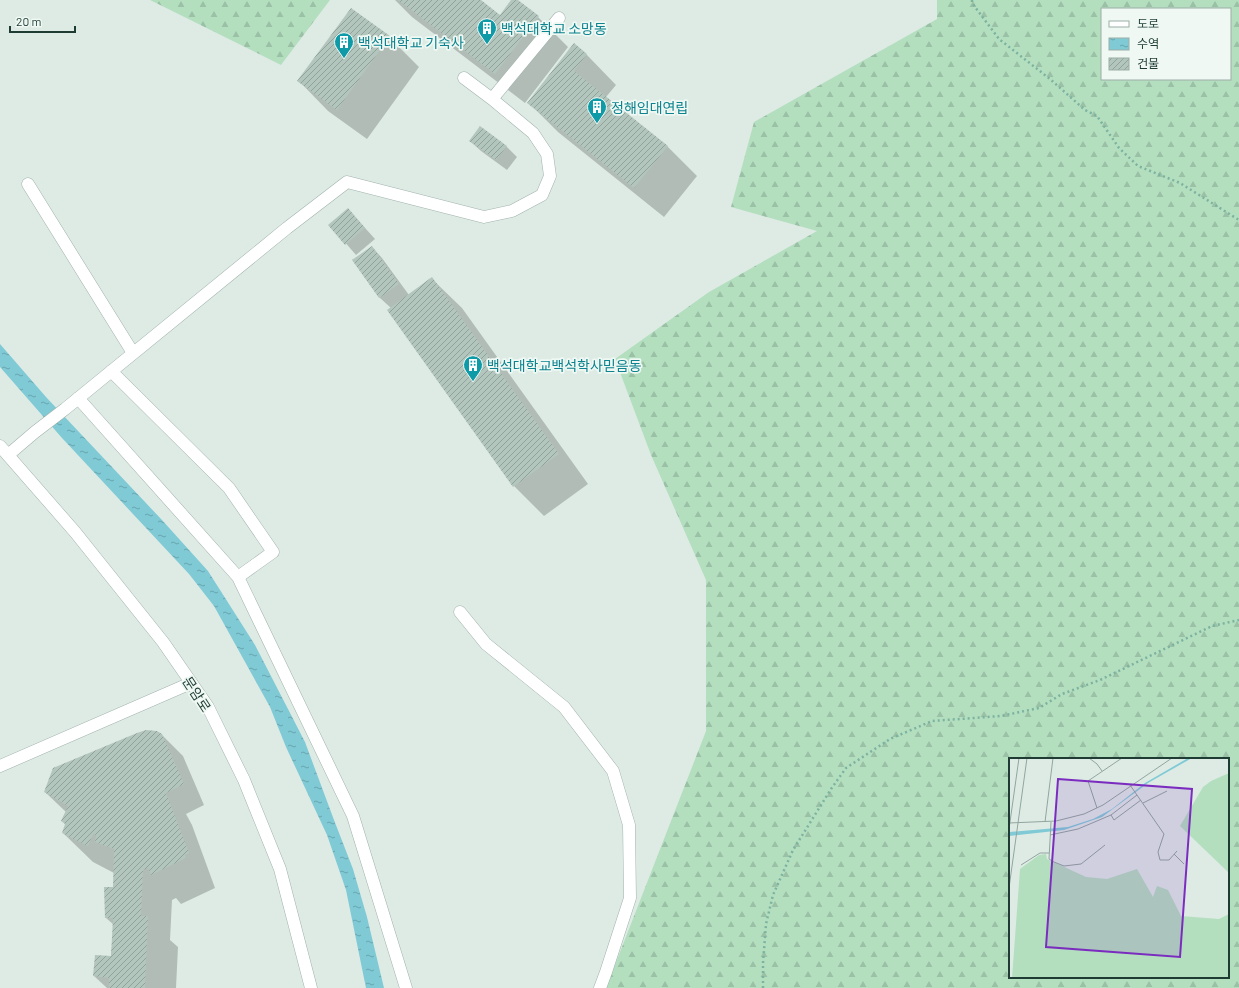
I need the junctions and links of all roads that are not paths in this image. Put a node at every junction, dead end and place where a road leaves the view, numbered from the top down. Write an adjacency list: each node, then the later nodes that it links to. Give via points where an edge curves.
1 (559, 18): 3 (street)
2 (464, 78): 3 (street)
3 (492, 99): 5 (street, via 533,133 547,154 550,176 542,194 512,211 484,216 347,182)
4 (28, 184): 5 (street)
5 (133, 353): 6 (street)
6 (111, 371): 7 (street); 9 (street, via 229,488 273,552)
7 (78, 398): 8 (street, via 35,432); 9 (street)
8 (4, 450): 11 (street, 문암로, via 75,532 163,642)
9 (238, 577): 14 (street, via 353,816)
10 (460, 612): 15 (street, via 486,644 564,707 613,771 629,825 630,898)
11 (191, 683): 12 (street); 13 (street, 문암로, via 208,707 244,780 280,869)
12 (0, 766)
13 (311, 988)
14 (406, 988)
15 (600, 988)

